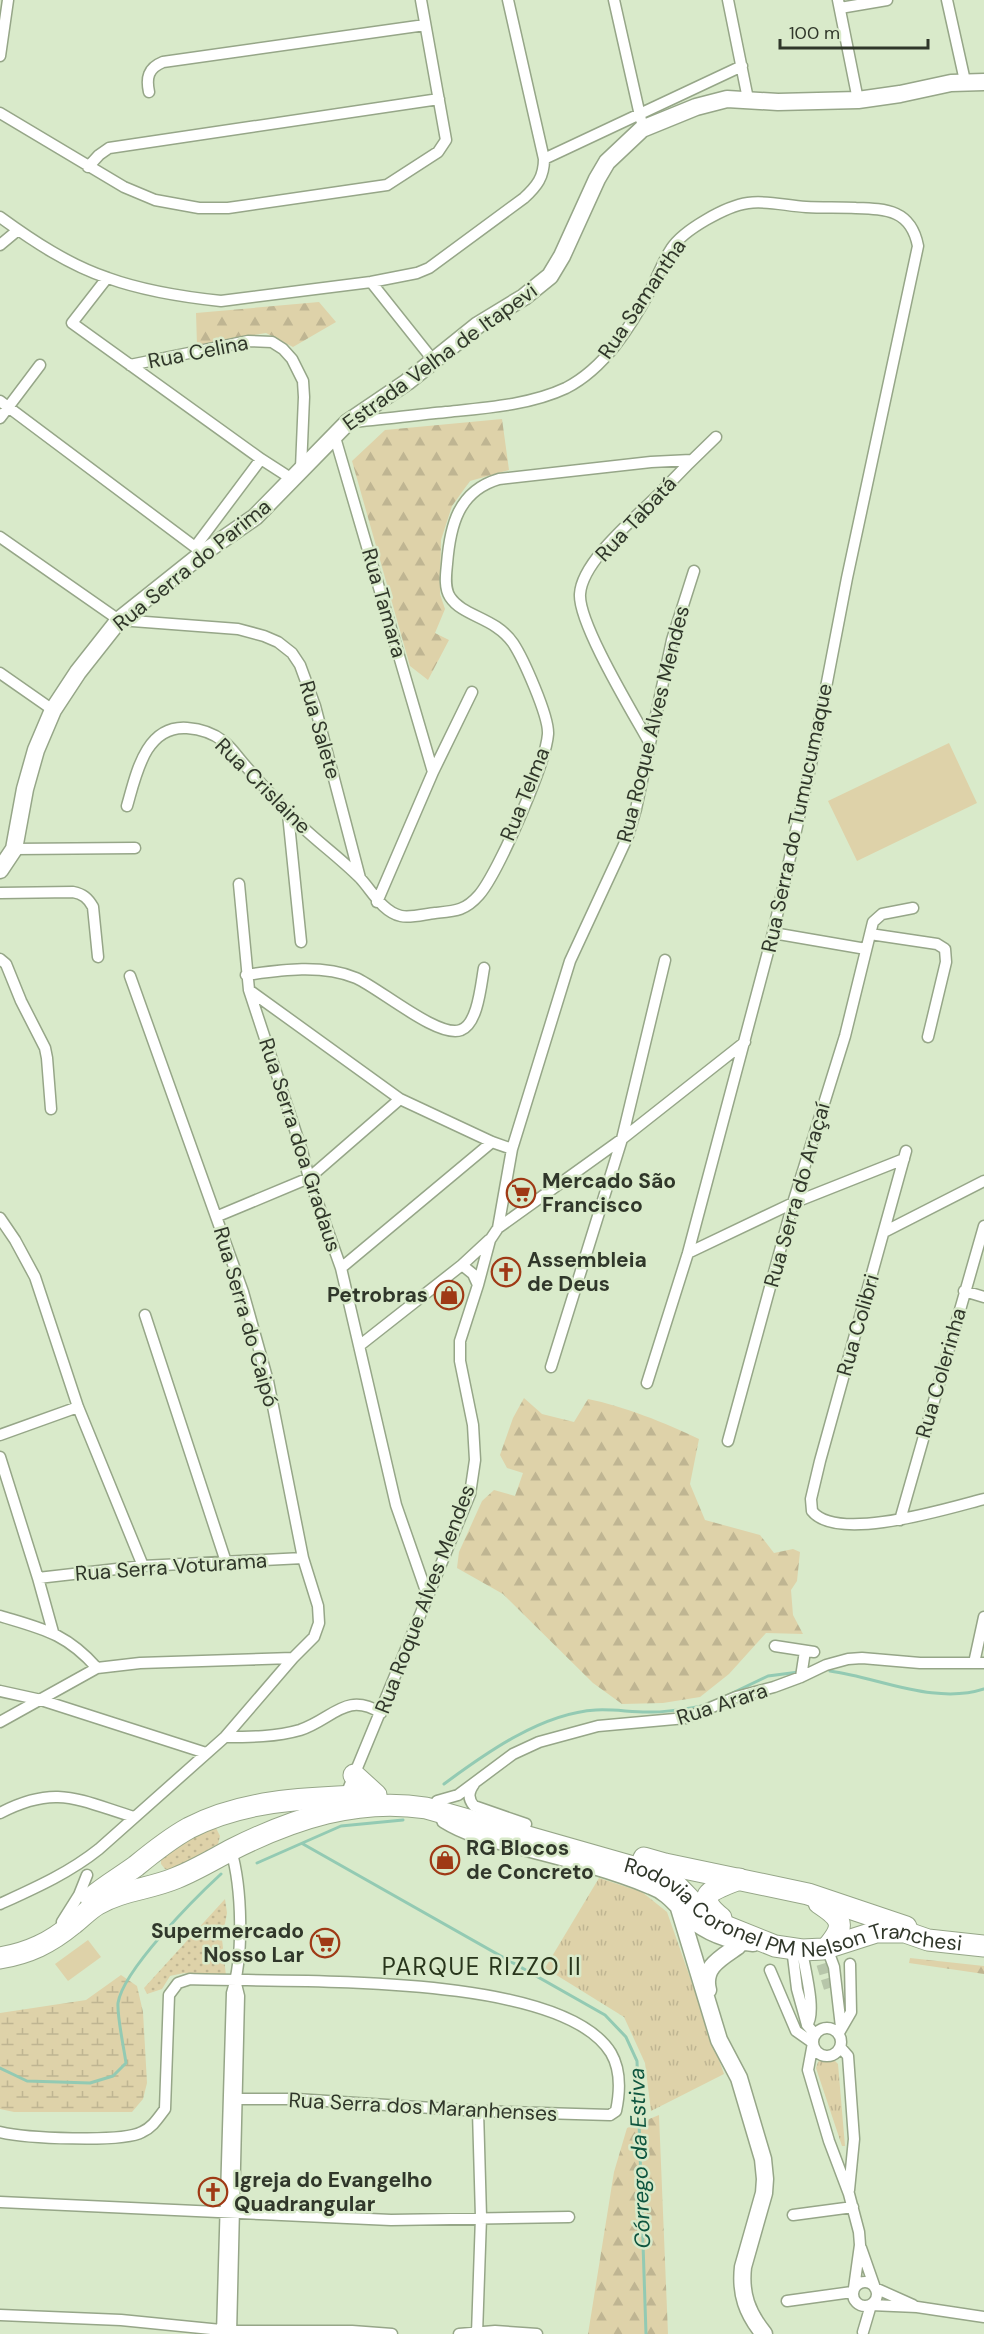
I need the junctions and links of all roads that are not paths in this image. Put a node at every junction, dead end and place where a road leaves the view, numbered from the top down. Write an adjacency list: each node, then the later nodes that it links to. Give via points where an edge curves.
1 (8, 0): 9 (street)
2 (421, 0): 10 (street)
3 (508, 0): 21 (street)
4 (614, 0): 20 (street)
5 (728, 0): 12 (street)
6 (887, 0): 8 (street)
7 (947, 0): 13 (street)
8 (839, 4): 18 (street)
9 (2, 23): 11 (street)
10 (425, 25): 15 (street, via 163,62 147,76); 16 (street)
11 (0, 56)
12 (742, 66): 17 (street); 20 (street)
13 (965, 81): 14 (street); 18 (street)
14 (984, 82)
15 (149, 92)
16 (439, 99): 22 (street, via 109,148); 22 (street, via 446,135 443,147 387,185 228,208 199,208 147,197)
17 (748, 99): 18 (street); 20 (street, via 711,102)
18 (858, 100)
19 (0, 113): 22 (street)
20 (641, 121): 21 (street, via 613,128); 29 (street, Estrada Velha de Itapevi, via 597,179 550,276)
21 (544, 159): 28 (street, via 544,171 536,187 441,261 417,273)
22 (88, 167)
23 (0, 217): 24 (street)
24 (18, 230): 25 (street); 27 (street)
25 (0, 245)
26 (918, 246): 34 (street, Rua Samantha, via 912,228 888,210 749,202 736,206 679,239 618,341 592,370 565,388 508,404); 59 (street, Rua Serra do Tumucumaque)
27 (107, 278): 28 (street, via 177,296 221,301); 31 (street, via 72,322)
28 (371, 282): 29 (street)
29 (434, 360): 34 (street, Estrada Velha de Itapevi)
30 (40, 365): 32 (street)
31 (130, 365): 37 (street); 39 (street, Rua Celina, via 248,341 272,342 283,349 303,381)
32 (4, 404): 33 (street); 41 (street)
33 (0, 418)
34 (348, 422): 35 (street, Estrada Velha de Itapevi)
35 (334, 434): 39 (street, Rua Serra do Parima); 48 (street, Rua Tamara)
36 (716, 437): 38 (street, Rua Tabatá)
37 (261, 459): 39 (street); 41 (street)
38 (691, 460): 47 (street, Rua Tabatá, via 610,542 591,566 580,594 592,633); 57 (street, Rua Telma, via 499,479 485,483 469,496 450,532 447,591 460,608 496,625 513,643 544,712 548,731 545,754 485,888 469,906 453,912 401,916)
39 (296, 474): 41 (street, Rua Serra do Parima, via 255,517)
40 (0, 537): 43 (street)
41 (199, 550): 43 (street, Rua Serra do Parima)
42 (694, 571): 47 (street, Rua Roque Alves Mendes, via 672,640)
43 (119, 621): 46 (street, Rua Serra do Parima); 54 (street, Rua Salete, via 238,630 264,636 292,653 315,705)
44 (0, 673): 46 (street)
45 (472, 692): 48 (street)
46 (53, 710): 52 (street, Rua Serra do Parima, via 36,750)
47 (649, 742): 76 (street, Rua Roque Alves Mendes, via 628,836 570,961)
48 (433, 772): 57 (street)
49 (127, 806): 50 (street, Rua Crislaine, via 136,773 154,739 180,727 203,731 224,742)
50 (288, 814): 54 (street, Rua Crislaine); 61 (street)
51 (135, 848): 52 (street)
52 (14, 849): 53 (street, Rua Serra do Parima)
53 (0, 870)
54 (360, 878): 57 (street, Rua Telma)
55 (239, 884): 67 (street, Rua Serra doa Gradaus)
56 (0, 893): 63 (street, via 82,895 93,907)
57 (378, 902)
58 (913, 908): 60 (street, via 877,916)
59 (773, 933): 62 (street); 71 (street, Rua Serra do Tumucumaque)
60 (870, 934): 62 (street, Rua Serra do Araçaí); 70 (street, via 937,944 945,949 946,962)
61 (301, 942)
62 (866, 949): 79 (street, Rua Serra do Araçaí)
63 (98, 957)
64 (0, 959): 73 (street, via 6,964 45,1048)
65 (665, 960): 74 (street)
66 (484, 968): 67 (street, via 472,1020 461,1030 451,1032 343,973 319,970)
67 (246, 975): 69 (street, Rua Serra doa Gradaus)
68 (130, 976): 80 (street, Rua Serra do Caipó)
69 (249, 990): 72 (street); 77 (street, Rua Serra doa Gradaus)
70 (928, 1037)
71 (746, 1042): 74 (street); 86 (street, Rua Serra do Tumucumaque)
72 (400, 1099): 75 (street); 77 (street)
73 (51, 1109)
74 (622, 1139): 83 (street); 94 (street)
75 (492, 1142): 76 (street); 88 (street)
76 (512, 1149): 83 (street, Rua Roque Alves Mendes)
77 (309, 1178): 80 (street); 88 (street, Rua Serra doa Gradaus)
78 (984, 1181): 84 (street)
79 (793, 1203): 84 (street, Rua Colibri, via 905,1155); 86 (street); 98 (street, Rua Serra do Araçaí)
80 (218, 1216): 102 (street, Rua Serra do Caipó, via 267,1381)
81 (0, 1218): 96 (street, via 35,1277)
82 (984, 1226): 90 (street, Rua Colerinha)
83 (498, 1228): 85 (street, Rua Roque Alves Mendes)
84 (884, 1232): 101 (street, Rua Colibri, via 811,1499 814,1515 826,1520 848,1524)
85 (490, 1240): 87 (street); 89 (street, Rua Roque Alves Mendes)
86 (688, 1253): 95 (street, Rua Serra do Tumucumaque)
87 (462, 1265): 89 (street); 93 (street)
88 (341, 1268): 93 (street, Rua Serra doa Gradaus)
89 (478, 1285): 106 (street, Rua Roque Alves Mendes, via 459,1352 473,1425 473,1479)
90 (964, 1291): 91 (street); 101 (street, Rua Colerinha)
91 (984, 1297)
92 (145, 1315): 103 (street)
93 (359, 1346): 106 (street, Rua Serra doa Gradaus, via 396,1505)
94 (551, 1367)
95 (647, 1383)
96 (78, 1407): 97 (street); 104 (street)
97 (0, 1435)
98 (728, 1441)
99 (0, 1457): 105 (street)
100 (984, 1499): 101 (street)
101 (900, 1520)
102 (303, 1558): 103 (street, Rua Serra Voturama); 111 (street, Rua Serra do Caipó, via 318,1606 319,1623 314,1638)
103 (226, 1562): 104 (street, Rua Serra Voturama)
104 (143, 1566): 105 (street, Rua Serra Voturama)
105 (38, 1578): 109 (street)
106 (427, 1594): 117 (street, Rua Roque Alves Mendes)
107 (0, 1616): 109 (street)
108 (984, 1617): 112 (street)
109 (53, 1632): 113 (street)
110 (776, 1646): 114 (street, via 809,1652)
111 (293, 1658): 113 (street); 119 (street, Rua Serra do Caipó)
112 (979, 1663): 114 (street, Rua Arara, via 848,1659)
113 (97, 1668): 116 (street)
114 (801, 1677): 122 (street, Rua Arara, via 686,1718 598,1726 539,1742 513,1754)
115 (0, 1691): 116 (street)
116 (41, 1700): 118 (street); 120 (street)
117 (381, 1713): 119 (street, via 359,1704 301,1729 255,1737); 121 (street, Rua Roque Alves Mendes)
118 (0, 1722)
119 (225, 1737): 120 (street, Rua Serra do Caipó)
120 (206, 1753): 128 (street, Rua Serra do Caipó)
121 (354, 1773): 123 (highway); 124 (street, via 341,1787); 125 (street, Rua Roque Alves Mendes)
122 (474, 1784): 126 (street, Rua Arara); 131 (street, Rodovia Coronel PM Nelson Tranchesi, via 469,1799 474,1806)
123 (375, 1795): 125 (highway, Rodovia Coronel PM Nelson Tranchesi); 126 (highway, Rodovia Coronel PM Nelson Tranchesi, via 400,1794)
124 (323, 1797): 125 (highway, Rodovia Coronel PM Nelson Tranchesi); 130 (highway, Rodovia Coronel PM Nelson Tranchesi, via 261,1805)
125 (345, 1797): 129 (highway)
126 (432, 1805): 129 (highway, Rodovia Coronel PM Nelson Tranchesi, via 375,1805); 131 (highway, Rodovia Coronel PM Nelson Tranchesi); 140 (street, via 452,1825 479,1836 653,1886); 142 (highway, Rodovia Coronel PM Nelson Tranchesi, via 651,1872 678,1887 705,1915)
127 (0, 1813): 128 (street, via 22,1802 58,1796)
128 (134, 1817): 134 (street, Rua Serra do Caipó)
129 (307, 1817): 133 (highway, Rodovia Coronel PM Nelson Tranchesi)
130 (212, 1818): 132 (highway, Rodovia Coronel PM Nelson Tranchesi); 133 (highway, via 229,1834)
131 (526, 1824): 136 (highway, Rodovia Coronel PM Nelson Tranchesi, via 665,1864)
132 (159, 1846): 135 (highway, via 157,1868 164,1876); 137 (highway, Rodovia Coronel PM Nelson Tranchesi, via 135,1867)
133 (231, 1850): 135 (highway, Rodovia Coronel PM Nelson Tranchesi); 150 (street, via 239,1882)
134 (82, 1863): 137 (street); 139 (street, Rua Serra do Caipó)
135 (175, 1879): 147 (highway, Rodovia Coronel PM Nelson Tranchesi, via 97,1904 53,1940 19,1955)
136 (739, 1879): 138 (highway, Rodovia Coronel PM Nelson Tranchesi); 142 (highway, via 712,1892 706,1904)
137 (95, 1881): 145 (highway, Rodovia Coronel PM Nelson Tranchesi, via 62,1922)
138 (805, 1894): 143 (highway, Rodovia Coronel PM Nelson Tranchesi, via 902,1926); 146 (highway, via 839,1918 839,1930)
139 (0, 1904)
140 (678, 1905): 141 (street); 154 (street)
141 (691, 1919): 142 (street, via 709,1938); 144 (street, via 726,1938)
142 (741, 1940): 144 (highway, Rodovia Coronel PM Nelson Tranchesi); 154 (street, via 714,1963 706,1976)
143 (980, 1945): 146 (highway, Rodovia Coronel PM Nelson Tranchesi, via 928,1940 905,1932 876,1932)
144 (784, 1947): 146 (highway, Rodovia Coronel PM Nelson Tranchesi); 153 (street)
145 (0, 1948)
146 (827, 1948): 152 (street, via 834,1967)
147 (0, 1958)
148 (850, 1964): 152 (street, via 851,2012)
149 (770, 1970): 153 (street, via 796,2031)
150 (235, 1981): 156 (street, via 239,1996); 157 (street, Rua Serra dos Maranhenses, via 404,1985 538,2006 573,2020 596,2036 617,2065 616,2110 609,2115); 158 (street, via 183,1980 169,1995 165,2109 141,2133 70,2138); 162 (street, via 231,1993)
151 (829, 1989): 152 (street)
152 (840, 2031)
153 (814, 2039): 155 (street, via 817,2052 825,2056 834,2055); 155 (street, via 822,2028 832,2028 839,2034); 159 (street, via 808,2070)
154 (719, 2040): 180 (street, via 739,2078 765,2170 764,2193 742,2280 749,2315)
155 (841, 2048): 159 (street, via 848,2056 854,2139)
156 (238, 2099): 157 (street, Rua Serra dos Maranhenses, via 297,2099); 162 (street)
157 (478, 2112): 164 (street)
158 (0, 2132)
159 (849, 2194): 161 (street)
160 (0, 2202): 162 (street)
161 (853, 2207): 163 (street); 166 (street)
162 (231, 2212): 164 (street, via 391,2220); 174 (street)
163 (793, 2215)
164 (481, 2217): 165 (street); 175 (street)
165 (569, 2217)
166 (860, 2245): 167 (street); 168 (street)
167 (875, 2288): 168 (street, via 864,2282); 170 (street, via 877,2295); 171 (street)
168 (853, 2290): 169 (street); 170 (street, via 854,2300)
169 (787, 2301)
170 (865, 2305): 171 (street); 176 (street)
171 (917, 2307): 173 (street)
172 (0, 2315): 174 (street, via 121,2320)
173 (984, 2317)
174 (227, 2332): 177 (street)
175 (477, 2333): 178 (street); 179 (street)
176 (863, 2333)
177 (392, 2334)
178 (459, 2334)
179 (537, 2334)
180 (764, 2334)

